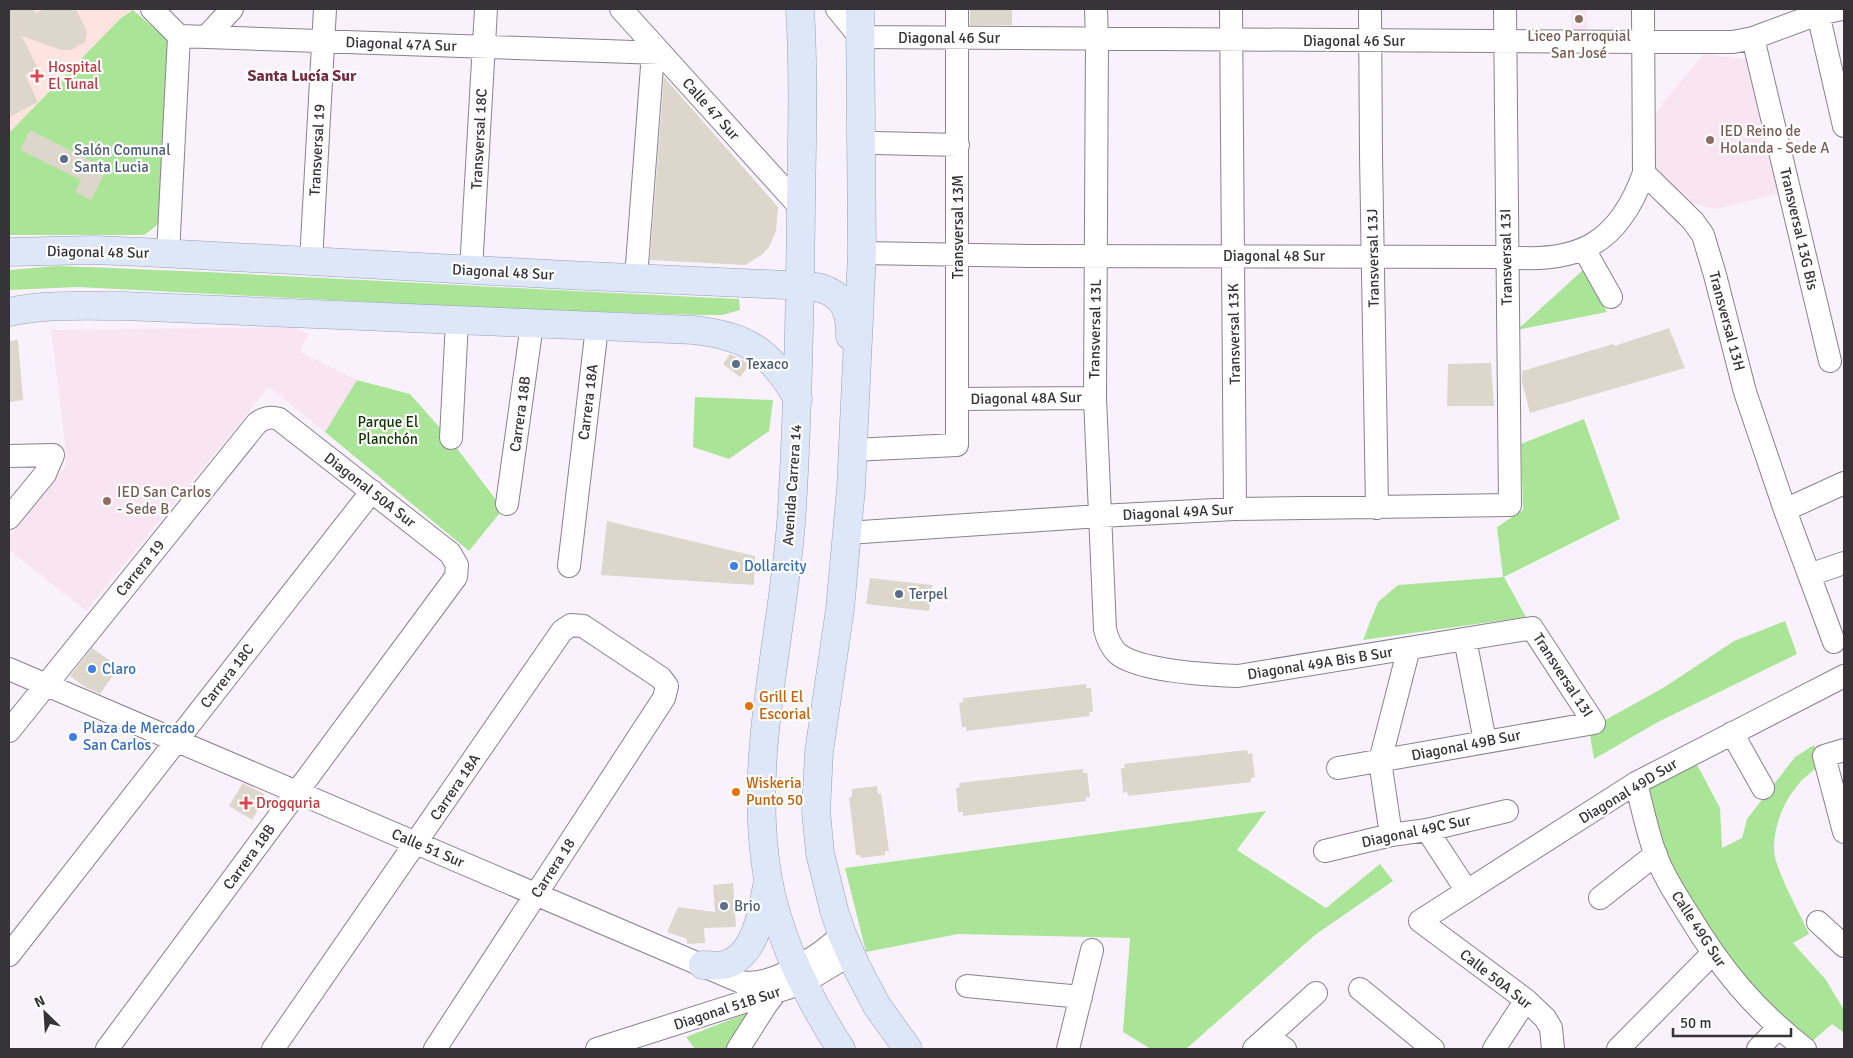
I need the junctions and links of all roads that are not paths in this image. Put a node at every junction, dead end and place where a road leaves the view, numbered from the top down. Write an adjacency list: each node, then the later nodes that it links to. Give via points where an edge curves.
1 (152, 9): 17 (street)
2 (232, 9): 18 (street)
3 (325, 9): 24 (street, Transversal 19)
4 (486, 9): 28 (street, Transversal 18C)
5 (621, 9): 29 (street, Calle 47 Sur)
6 (800, 9): 34 (main road, Avenida Carrera 14)
7 (837, 9): 19 (street)
8 (860, 9): 19 (main road)
9 (957, 9): 20 (street, Transversal 13M)
10 (1096, 9): 22 (street, Transversal 13L)
11 (1231, 9): 23 (street, Transversal 13K)
12 (1370, 9): 25 (street, Transversal 13J)
13 (1505, 9): 26 (street, Transversal 13I)
14 (1644, 9): 27 (street)
15 (1842, 9): 16 (street, Diagonal 46 Sur)
16 (1818, 12): 21 (street, Diagonal 46 Sur); 30 (street)
17 (179, 36): 18 (street, Diagonal 47A Sur); 39 (street)
18 (206, 37): 24 (street, Diagonal 47A Sur)
19 (860, 38): 20 (street, Diagonal 46 Sur); 38 (main road)
20 (958, 38): 22 (street, Diagonal 46 Sur); 32 (street, Transversal 13M)
21 (1753, 38): 27 (street, Diagonal 46 Sur, via 1733,42); 55 (street, Transversal 13G Bis)
22 (1097, 39): 23 (street, Diagonal 46 Sur); 41 (street, Transversal 13L)
23 (1231, 40): 25 (street, Diagonal 46 Sur); 42 (street, Transversal 13K)
24 (323, 41): 28 (street, Diagonal 47A Sur); 45 (street, Transversal 19)
25 (1370, 41): 26 (street, Diagonal 46 Sur); 43 (street, Transversal 13J)
26 (1505, 42): 27 (street, Diagonal 46 Sur); 44 (street, Transversal 13I)
27 (1644, 42): 33 (street)
28 (484, 46): 29 (street, Diagonal 47A Sur); 46 (street, Transversal 18C)
29 (656, 53): 34 (street, Calle 47 Sur); 47 (street)
30 (1844, 126)
31 (875, 143): 32 (street)
32 (958, 145): 40 (street, Transversal 13M)
33 (1644, 173): 36 (street, Diagonal 48 Sur, via 1626,213 1612,230); 69 (street, Transversal 13H, via 1693,220 1703,236 1746,392)
34 (801, 208): 35 (main road, Avenida Carrera 14)
35 (801, 237): 48 (main road, via 772,269); 49 (main road, Avenida Carrera 14)
36 (1584, 249): 44 (street, Diagonal 48 Sur, via 1555,258); 50 (street)
37 (9, 252): 39 (main road, Diagonal 48 Sur, via 94,250)
38 (862, 253): 40 (street, Diagonal 48 Sur); 61 (main road)
39 (168, 254): 45 (main road, Diagonal 48 Sur)
40 (958, 254): 41 (street, Diagonal 48 Sur); 58 (street, Transversal 13M)
41 (1096, 256): 42 (street, Diagonal 48 Sur); 56 (street, Transversal 13L)
42 (1233, 256): 43 (street, Diagonal 48 Sur); 68 (street, Transversal 13K)
43 (1373, 257): 44 (street, Diagonal 48 Sur); 67 (street, Transversal 13J)
44 (1506, 258): 66 (street, Transversal 13I)
45 (311, 261): 46 (main road, Diagonal 48 Sur)
46 (472, 270): 47 (main road, Diagonal 48 Sur)
47 (636, 278): 48 (main road, Diagonal 48 Sur)
48 (744, 283): 49 (main road, Diagonal 48 Sur)
49 (801, 285): 57 (main road, Avenida Carrera 14); 61 (main road, Diagonal 48 Sur, via 829,290 841,301 849,319)
50 (1611, 297)
51 (9, 312): 52 (main road, via 38,307 124,306)
52 (457, 321): 53 (main road); 60 (street)
53 (532, 324): 54 (main road); 65 (street, Carrera 18B)
54 (597, 327): 57 (main road, via 694,330 734,337 766,356 779,369); 75 (street, Carrera 18A)
55 (1830, 362)
56 (1095, 398): 58 (street, Diagonal 48A Sur); 70 (street, Transversal 13L)
57 (798, 399): 104 (main road, Avenida Carrera 14, via 789,544 764,743 761,819)
58 (957, 399): 61 (street, Transversal 13M, via 957,445)
59 (279, 419): 64 (street, Diagonal 50A Sur); 84 (street, Carrera 19, via 263,419 257,424)
60 (451, 438)
61 (852, 450): 72 (main road)
62 (9, 456): 71 (street, via 53,455 45,474)
63 (1844, 483): 69 (street)
64 (372, 491): 74 (street, Diagonal 50A Sur, via 450,553); 89 (street, Carrera 18C)
65 (507, 504)
66 (1510, 505): 67 (street, Diagonal 49A Sur)
67 (1377, 508): 68 (street, Diagonal 49A Sur)
68 (1235, 509): 70 (street, Diagonal 49A Sur)
69 (1785, 510): 76 (street, Transversal 13H)
70 (1100, 516): 72 (street, Diagonal 49A Sur); 80 (street, Transversal 13L, via 1105,629)
71 (9, 518)
72 (847, 533): 110 (main road, via 816,790 820,853)
73 (1844, 563): 76 (street)
74 (457, 565): 96 (street, Carrera 18B, via 456,577)
75 (569, 566)
76 (1809, 575): 79 (street, Transversal 13H)
77 (1532, 628): 78 (street, Diagonal 49A Bis B Sur); 86 (street, Transversal 13I)
78 (1465, 639): 81 (street, Diagonal 49A Bis B Sur); 90 (street)
79 (1834, 642)
80 (1112, 647): 81 (street, Diagonal 49A Bis B Sur, via 1128,660 1161,668 1203,675 1238,676)
81 (1409, 648): 92 (street)
82 (9, 669): 84 (street, Calle 51 Sur)
83 (1844, 676): 88 (street, Diagonal 49D Sur)
84 (46, 685): 87 (street, Carrera 19); 89 (street, Calle 51 Sur)
85 (667, 686): 101 (street, Carrera 18A, via 661,678 583,626 571,625 562,631); 106 (street, Carrera 18, via 664,698)
86 (1594, 723): 90 (street, Diagonal 49B Sur)
87 (9, 731)
88 (1732, 733): 94 (street, Diagonal 49D Sur); 95 (street)
89 (176, 740): 96 (street, Calle 51 Sur); 114 (street, Carrera 18C)
90 (1485, 741): 92 (street, Diagonal 49B Sur)
91 (1834, 753): 99 (street)
92 (1380, 762): 93 (street, Diagonal 49B Sur); 100 (street)
93 (1338, 768)
94 (1636, 783): 103 (street, Calle 49G Sur); 105 (street, Diagonal 49D Sur)
95 (1762, 788)
96 (297, 792): 101 (street, Calle 51 Sur); 125 (street, Carrera 18B)
97 (1507, 811): 98 (street, Diagonal 49C Sur)
98 (1427, 830): 100 (street, Diagonal 49C Sur); 105 (street)
99 (1844, 832)
100 (1391, 835): 102 (street, Diagonal 49C Sur)
101 (417, 843): 106 (street, Calle 51 Sur); 126 (street, Carrera 18A)
102 (1325, 851)
103 (1656, 854): 107 (street); 113 (street, Calle 49G Sur)
104 (768, 880): 115 (main road, via 750,944 733,961 722,966); 116 (main road, Avenida Carrera 14, via 781,928)
105 (1467, 891): 108 (street, Diagonal 49D Sur)
106 (536, 894): 115 (street, Calle 51 Sur); 127 (street, Carrera 18)
107 (1600, 898)
108 (1420, 921): 122 (street, Calle 50A Sur)
109 (1818, 922): 111 (street)
110 (845, 943): 116 (street, Calle 51 Sur, via 829,946); 131 (main road, via 877,1006)
111 (1844, 946)
112 (1092, 950): 121 (street)
113 (1712, 954): 123 (street, Calle 49G Sur, via 1744,994); 136 (street)
114 (9, 955)
115 (703, 966): 116 (street, Calle 51 Sur, via 750,983 778,975)
116 (799, 975): 119 (street, Diagonal 51B Sur); 130 (main road, Avenida Carrera 14)
117 (967, 986): 121 (street)
118 (1360, 989): 133 (street)
119 (775, 993): 128 (street, Diagonal 51B Sur); 129 (street)
120 (1316, 993): 124 (street)
121 (1081, 997): 132 (street)
122 (1526, 1000): 134 (street); 135 (street, Calle 50A Sur, via 1551,1028)
123 (1778, 1028): 137 (street); 138 (street, Calle 49G Sur)
124 (1269, 1045)
125 (107, 1049)
126 (273, 1049)
127 (435, 1049)
128 (597, 1049)
129 (738, 1049)
130 (841, 1049)
131 (908, 1049)
132 (1068, 1049)
133 (1433, 1049)
134 (1494, 1049)
135 (1553, 1049)
136 (1618, 1049)
137 (1758, 1049)
138 (1805, 1049)

